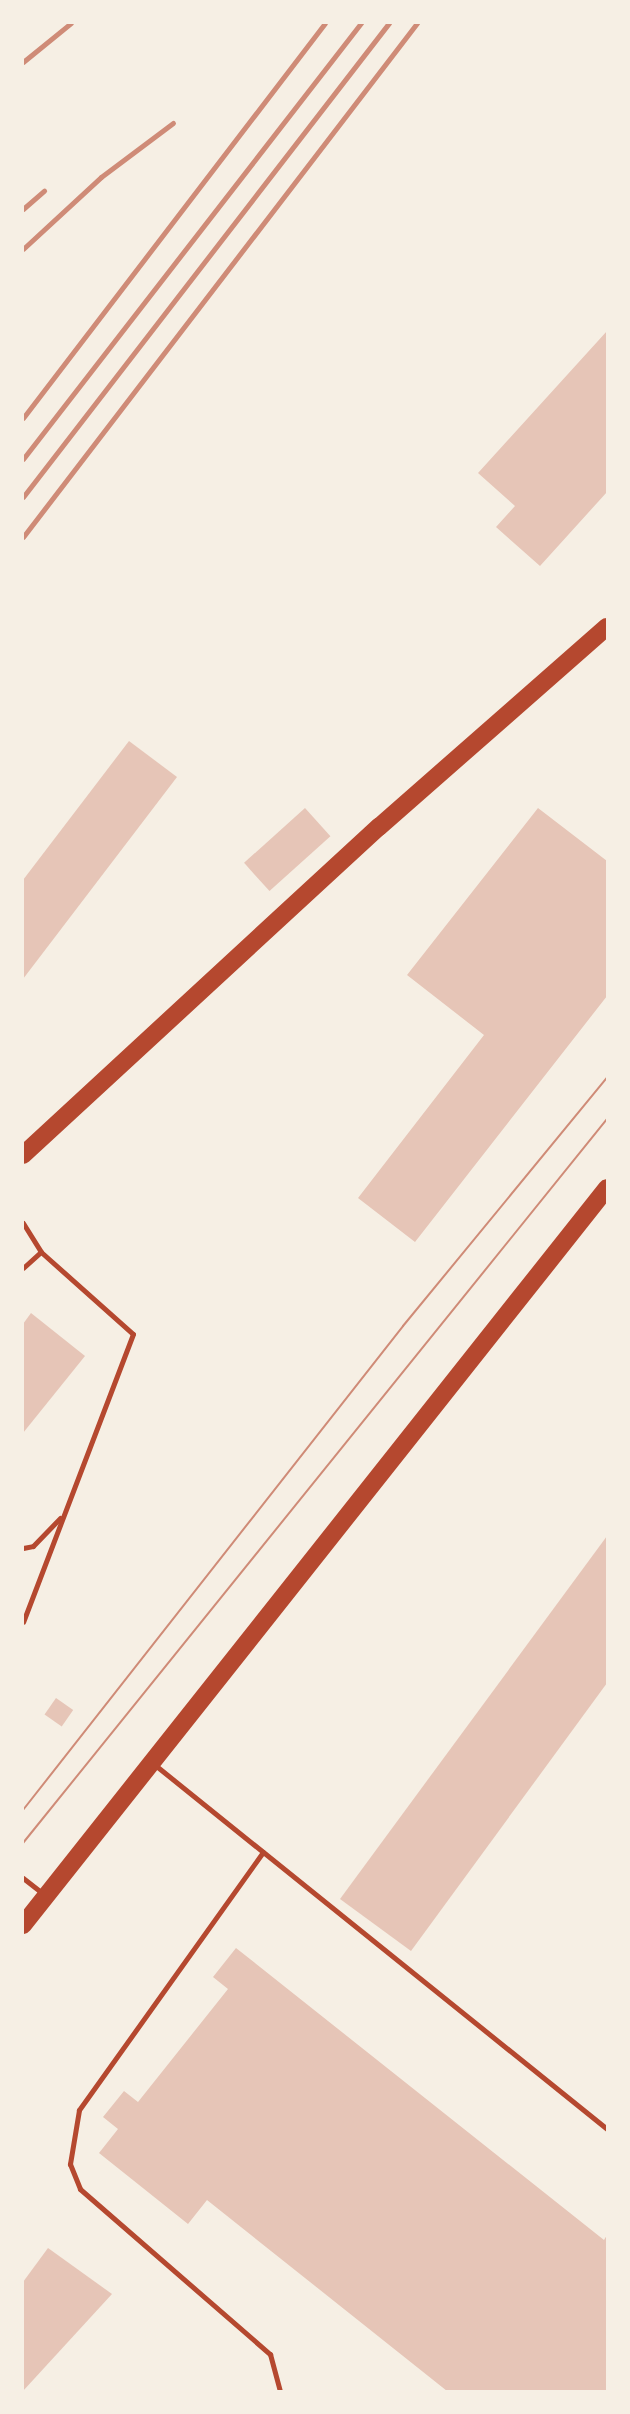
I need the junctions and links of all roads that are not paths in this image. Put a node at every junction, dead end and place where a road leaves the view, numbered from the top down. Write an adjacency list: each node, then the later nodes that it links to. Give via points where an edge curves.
1 (607, 627): 2 (main road, via 379,827)
2 (23, 1155)
3 (607, 1188): 10 (main road)
4 (23, 1223): 5 (lane)
5 (41, 1252): 6 (lane); 7 (lane, via 133,1334)
6 (23, 1268)
7 (65, 1513): 8 (lane, via 49,1533); 9 (lane)
8 (23, 1548)
9 (23, 1622)
10 (150, 1761): 11 (lane); 13 (main road)
11 (263, 1852): 15 (lane); 16 (lane, via 79,2110 70,2164 80,2189 270,2354)
12 (23, 1878): 13 (lane)
13 (45, 1896): 14 (main road)
14 (23, 1925)
15 (607, 2129)
16 (280, 2391)

